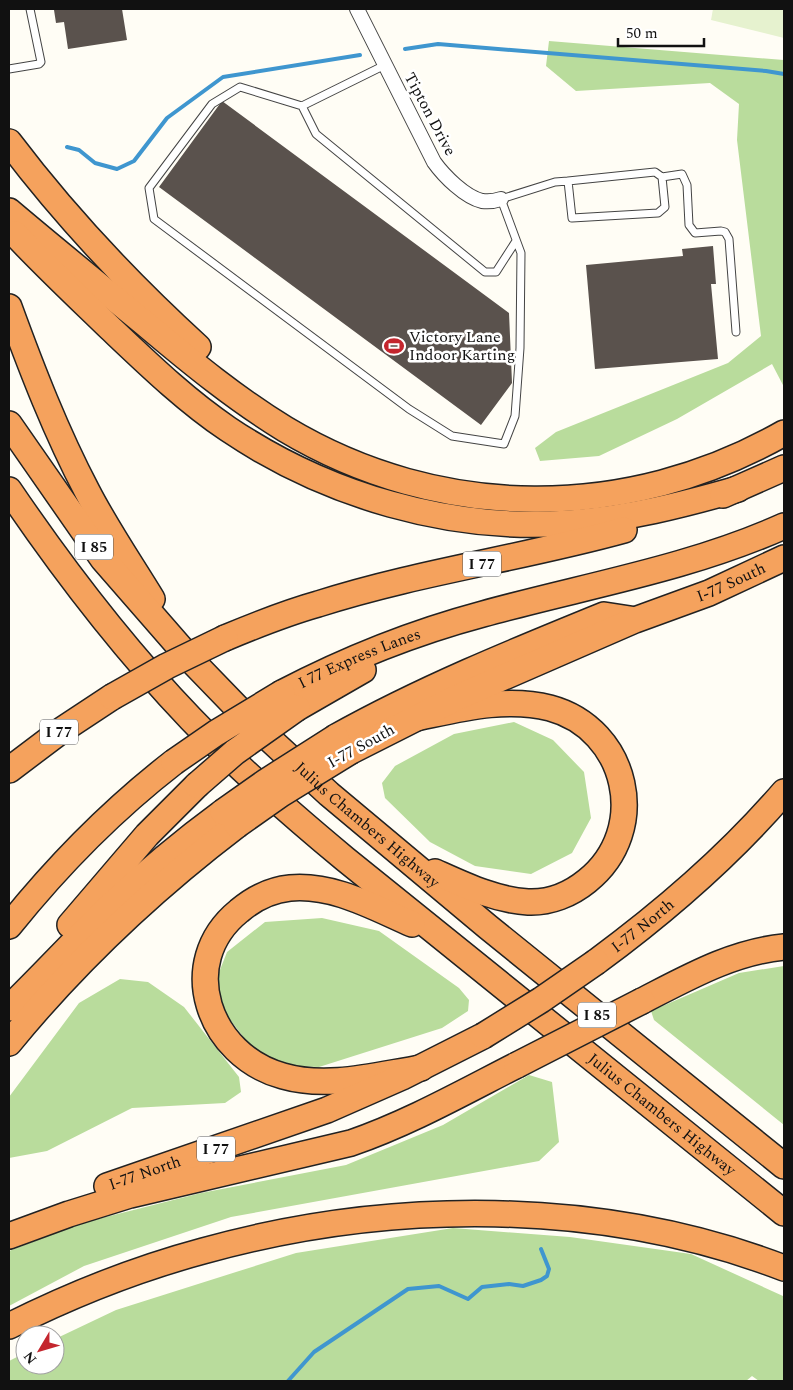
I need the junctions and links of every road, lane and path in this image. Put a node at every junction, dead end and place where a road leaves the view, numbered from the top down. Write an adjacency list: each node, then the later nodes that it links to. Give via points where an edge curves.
1 (30, 9): 4 (lane, via 41,62)
2 (357, 9): 3 (street, Tipton Drive)
3 (385, 65): 5 (lane); 9 (street, Tipton Drive, via 427,150 442,172 475,198 492,202)
4 (9, 68)
5 (302, 106): 12 (lane, via 316,134 485,272 496,272); 12 (lane, via 240,87 212,104 149,188 154,219 409,409 452,436 504,444 515,416 521,253)
6 (9, 142): 17 (highway, via 78,225 177,328 246,388)
7 (662, 177): 8 (lane, via 655,172); 8 (lane, via 665,207 658,213 572,218); 14 (lane, via 682,174 685,179 691,230 695,233 722,231 729,239)
8 (568, 181): 9 (lane, via 555,182)
9 (502, 200): 12 (lane)
10 (9, 212): 17 (highway, via 238,398 300,438)
11 (9, 227): 19 (highway, via 56,277 152,368 208,415 268,454 346,490 440,515 544,524 639,514)
12 (516, 241)
13 (9, 307): 24 (highway, via 47,406 88,492)
14 (736, 332)
15 (9, 424): 24 (highway, Julius Chambers Highway / I 85, via 103,559)
16 (784, 433): 17 (highway, via 730,460 681,478 634,490 565,499 498,498 450,492 402,481)
17 (354, 463)
18 (784, 468): 19 (highway, I 77)
19 (738, 489): 28 (highway, I 77, bridge, via 672,515 606,535 412,579 280,616 225,638 112,697)
20 (9, 490): 33 (highway, Julius Chambers Highway / I 85, via 98,614 191,719 303,824)
21 (784, 526): 25 (highway, I 77 Express Lanes, via 688,562 455,621 399,640 348,660)
22 (784, 558): 23 (highway, I-77 South, via 709,593)
23 (635, 620): 26 (highway, I-77 South); 27 (highway, via 604,615 506,655 426,691)
24 (191, 660): 31 (highway, Julius Chambers Highway / I 85, via 288,757)
25 (290, 700): 32 (highway, I 77 Express Lanes, bridge, via 216,733 174,762 86,839 48,878); 35 (highway, bridge, via 163,818 65,931)
26 (411, 719): 27 (highway, I-77 South); 31 (highway, via 477,706 517,703 565,713 591,730 608,751 620,773 624,798 620,836 601,868 582,886 551,900 529,902 504,898 474,889)
27 (343, 744): 30 (highway, bridge, via 267,781)
28 (9, 770)
29 (784, 792): 37 (highway, I-77 North / I 77, bridge, via 685,890 596,962 482,1036)
30 (230, 818): 35 (highway, via 172,852 131,887); 36 (highway, via 55,989)
31 (412, 862): 38 (highway, Julius Chambers Highway / I 85)
32 (9, 926)
33 (445, 940): 37 (highway, via 360,901 316,889 290,888 255,899 235,914 219,933 207,964 206,988 214,1021 234,1048 260,1068 284,1077 316,1081 349,1080); 39 (highway, Julius Chambers Highway / I 85)
34 (784, 947): 41 (highway, bridge, via 734,958 691,976 400,1124 351,1143 130,1196)
35 (9, 1006)
36 (9, 1043)
37 (421, 1068): 40 (highway, I-77 North / I 77, via 327,1110)
38 (784, 1166)
39 (784, 1213)
40 (9, 1223)
41 (9, 1236)
42 (784, 1268): 43 (highway, via 726,1247 585,1221 496,1215 408,1217 308,1228 202,1251 102,1284)
43 (9, 1326)

